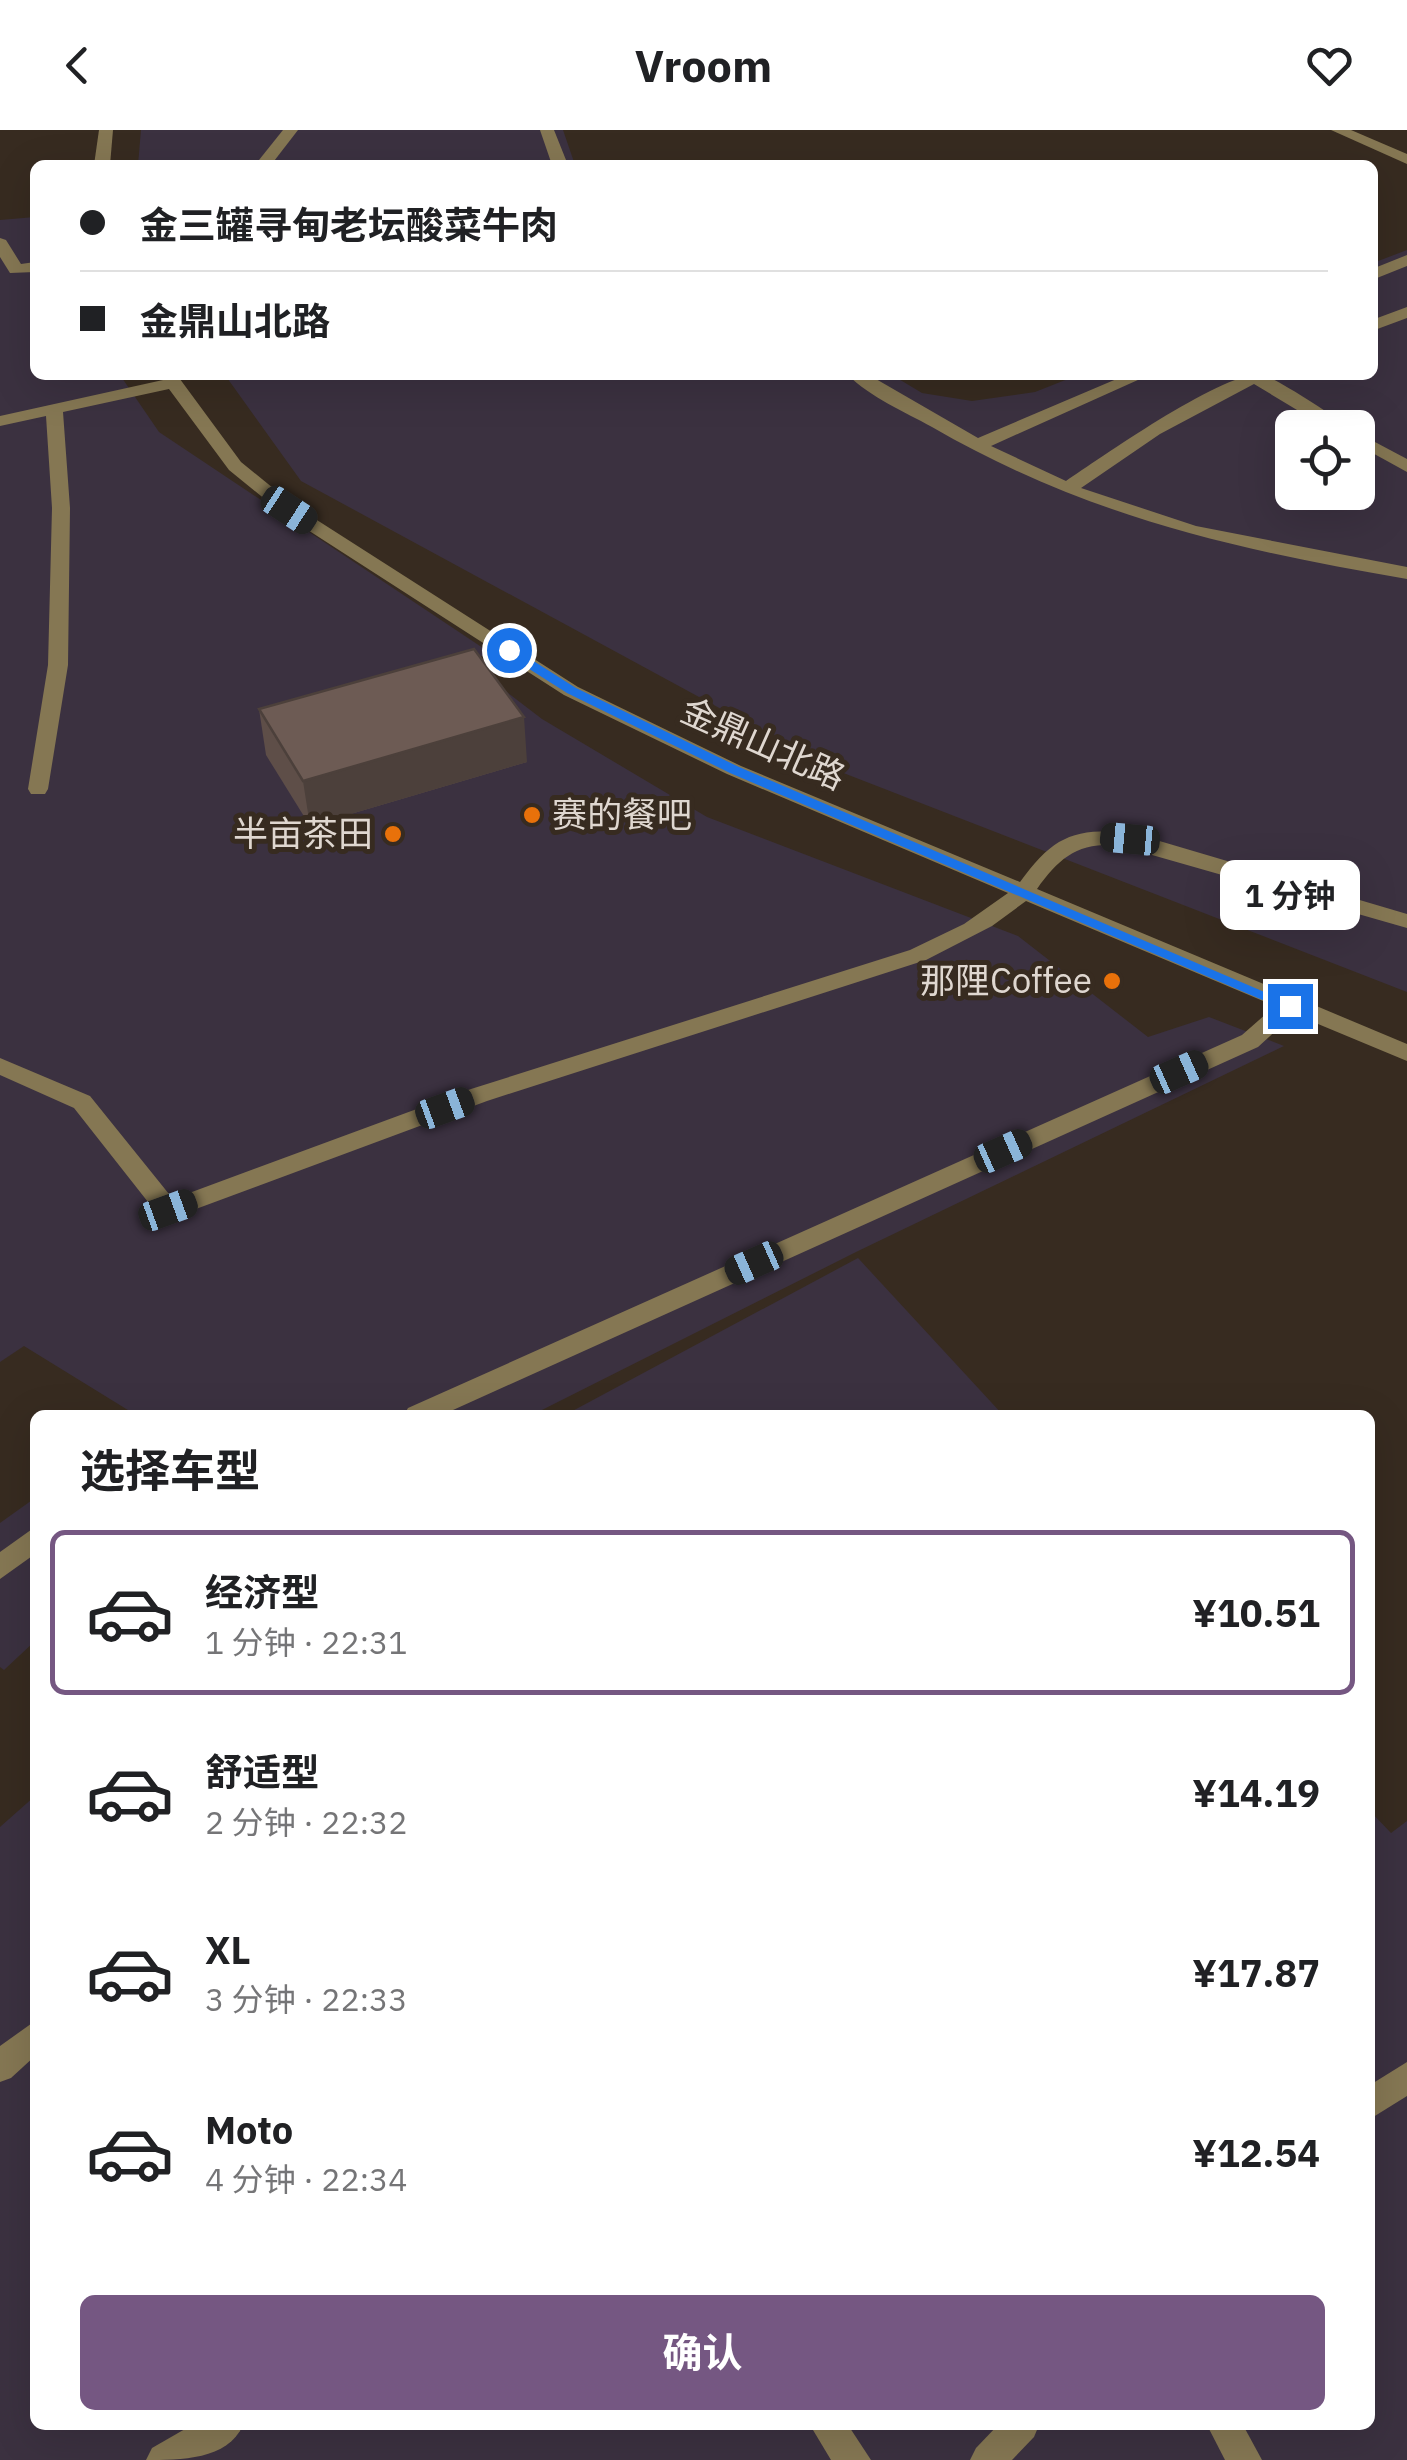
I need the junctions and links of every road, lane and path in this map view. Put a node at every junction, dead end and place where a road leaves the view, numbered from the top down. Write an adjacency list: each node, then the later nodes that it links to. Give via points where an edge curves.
1 (106, 130): 6 (street)
2 (291, 130): 7 (street)
3 (547, 130): 8 (street)
4 (1338, 130): 5 (street)
5 (1407, 159)
6 (103, 160)
7 (267, 160)
8 (558, 160)
9 (0, 243): 11 (street, via 16,270)
10 (1407, 260): 12 (street)
11 (30, 268)
12 (1378, 272)
13 (1407, 312): 14 (street)
14 (1378, 324)
15 (166, 380): 21 (street)
16 (171, 380): 30 (street, 金鼎山北路, via 235,466 289,510 572,690 734,770)
17 (865, 380): 24 (street)
18 (1128, 380): 24 (street)
19 (1248, 380): 27 (street, via 1154,430)
20 (1262, 380): 22 (street)
21 (54, 410): 23 (street); 29 (street, via 61,508 58,666)
22 (1311, 410)
23 (0, 421)
24 (975, 446): 27 (street)
25 (1375, 448): 26 (street)
26 (1407, 466)
27 (1067, 489): 28 (street, via 1229,541)
28 (1407, 572)
29 (38, 789)
30 (1022, 893): 31 (street, via 1047,860 1090,836 1130,839); 32 (street, 金鼎山北路); 34 (street, via 974,929 918,955 479,1095 168,1210 82,1102)
31 (1407, 921)
32 (1290, 1006): 33 (street, 金鼎山北路); 35 (street, via 1250,1040)
33 (1407, 1054)
34 (0, 1066)
35 (429, 1410)
36 (30, 1542): 37 (street)
37 (0, 1568)
38 (30, 2040): 39 (street)
39 (0, 2067)
40 (1407, 2076): 41 (street)
41 (1375, 2100)
42 (217, 2430): 46 (street)
43 (831, 2430): 47 (street)
44 (1017, 2430): 48 (street)
45 (1227, 2430): 49 (street)
46 (164, 2460)
47 (853, 2460)
48 (988, 2460)
49 (1244, 2460)

